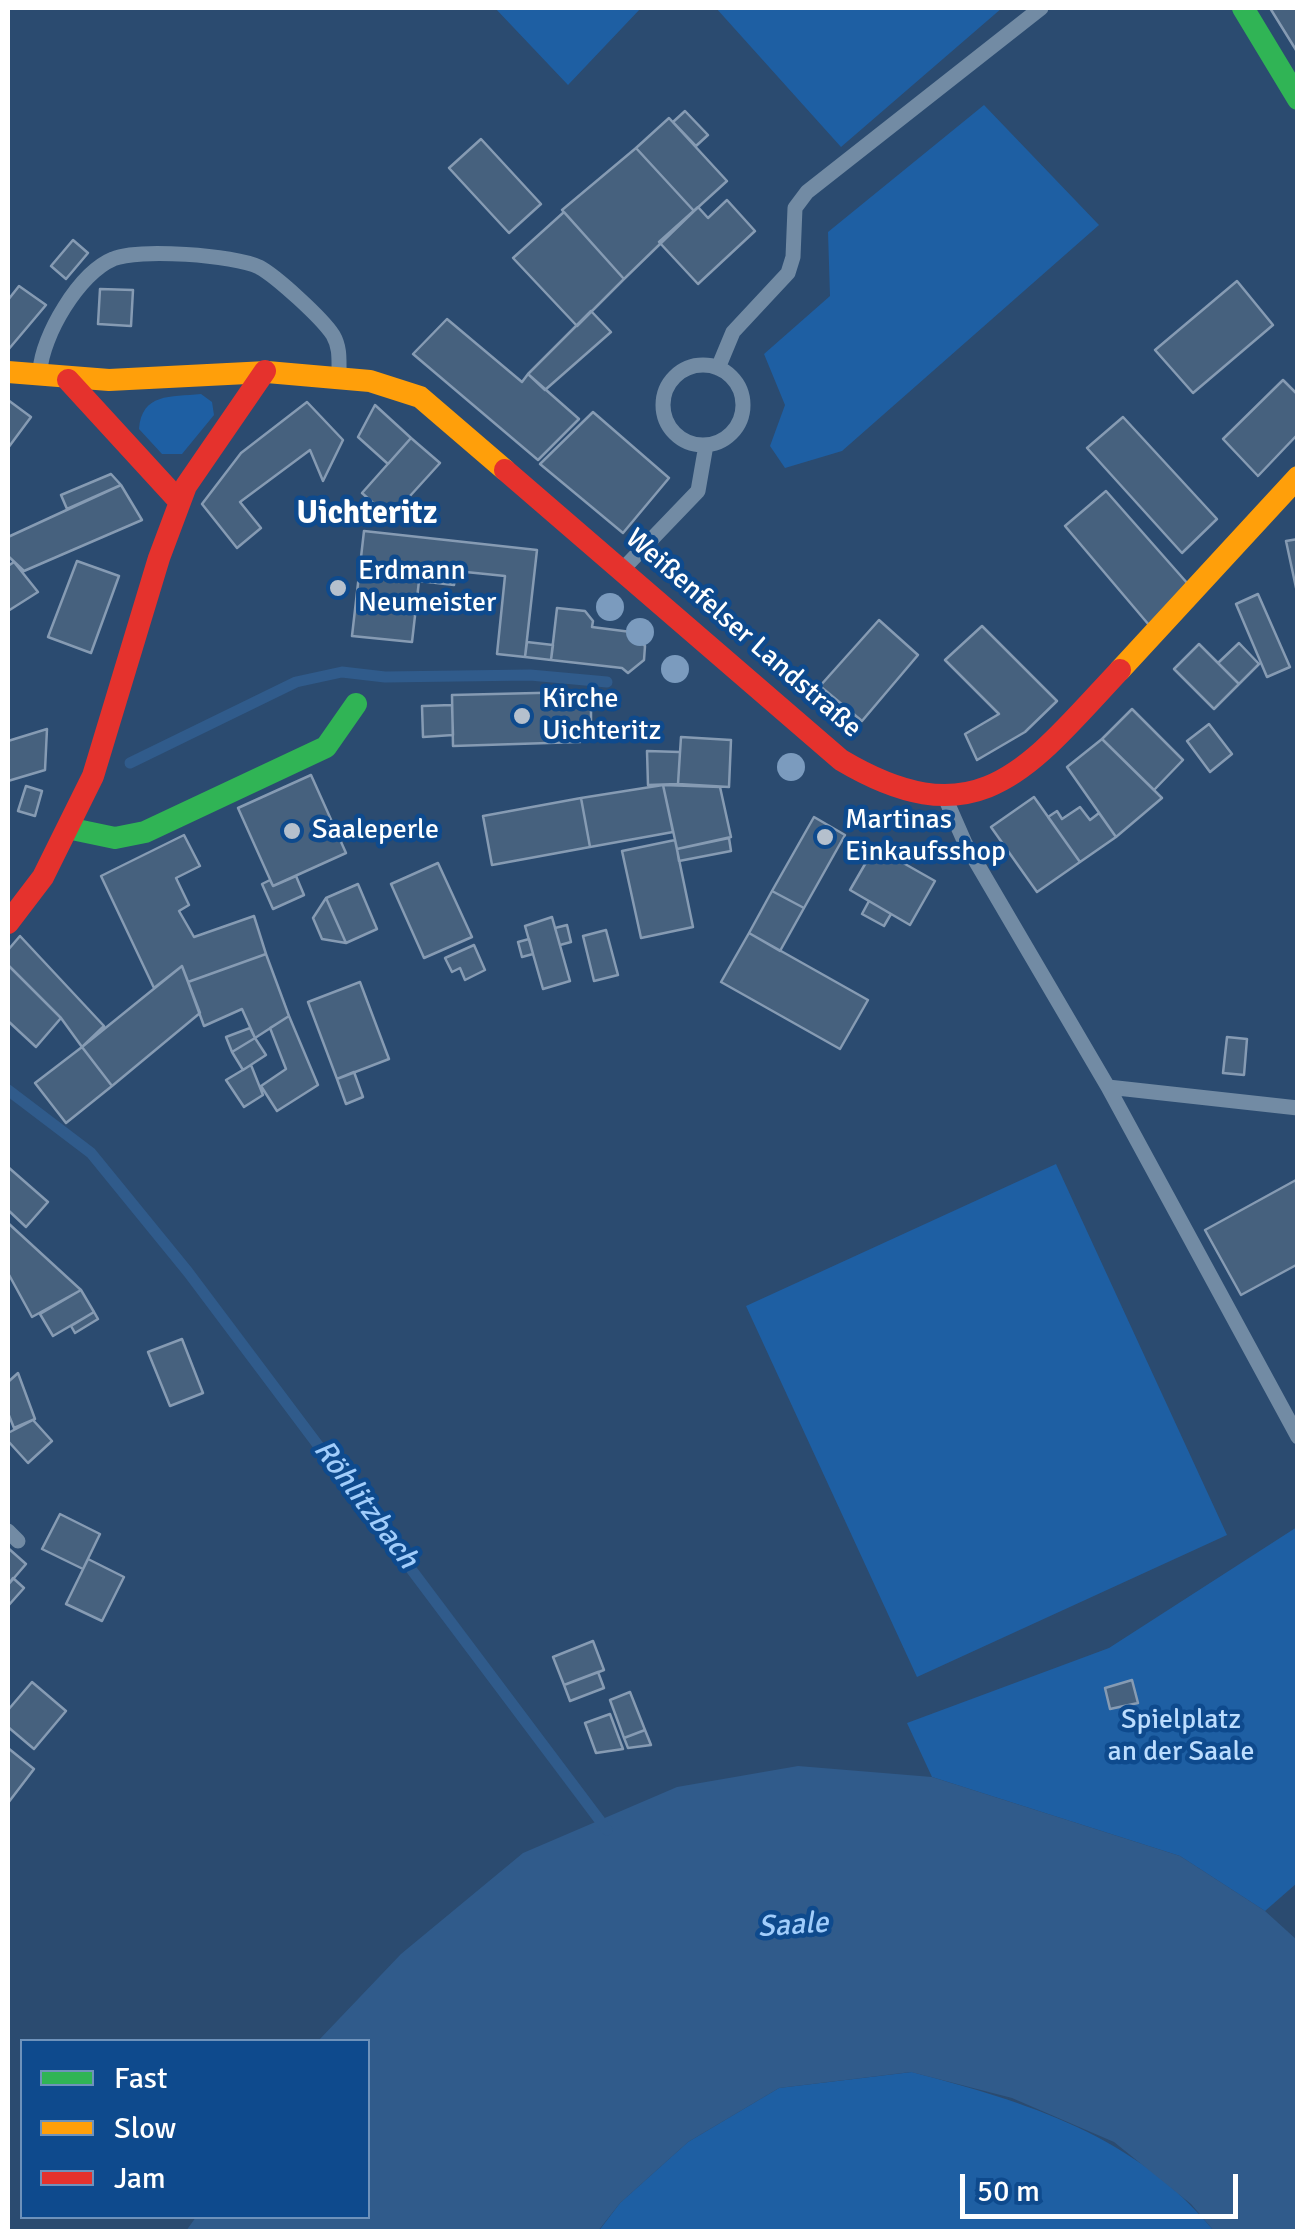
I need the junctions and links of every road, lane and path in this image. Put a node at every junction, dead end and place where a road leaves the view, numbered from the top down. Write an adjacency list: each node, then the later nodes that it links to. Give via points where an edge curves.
1 (1041, 8): 4 (lane, via 807,192 795,208 788,273 733,332)
2 (1244, 8): 3 (main road)
3 (1298, 99)
4 (718, 368): 10 (lane, via 740,388 743,413 730,435); 10 (lane, via 685,369 663,401 670,428)
5 (8, 372): 8 (main road, Weißenfelser Landstraße)
6 (265, 372): 7 (main road, Weißenfelser Landstraße); 9 (main road, Weißenfelser Landstraße); 12 (main road)
7 (339, 376): 8 (lane, via 334,336 262,268 140,254 111,259 77,292 49,329); 13 (main road, Weißenfelser Landstraße, via 420,397)
8 (40, 380): 9 (main road, Weißenfelser Landstraße)
9 (68, 380): 12 (main road)
10 (706, 445): 13 (lane, via 698,491)
11 (1298, 477): 15 (main road, Weißenfelser Landstraße, via 1038,758 998,785)
12 (179, 501): 16 (main road)
13 (623, 569): 15 (main road, Weißenfelser Landstraße, via 841,760 894,790)
14 (356, 704): 16 (main road, via 326,748 145,832 114,838)
15 (946, 798): 18 (lane, via 964,843)
16 (72, 828): 17 (main road)
17 (8, 923)
18 (1108, 1087): 19 (lane); 20 (lane)
19 (1298, 1108)
20 (1298, 1436)

